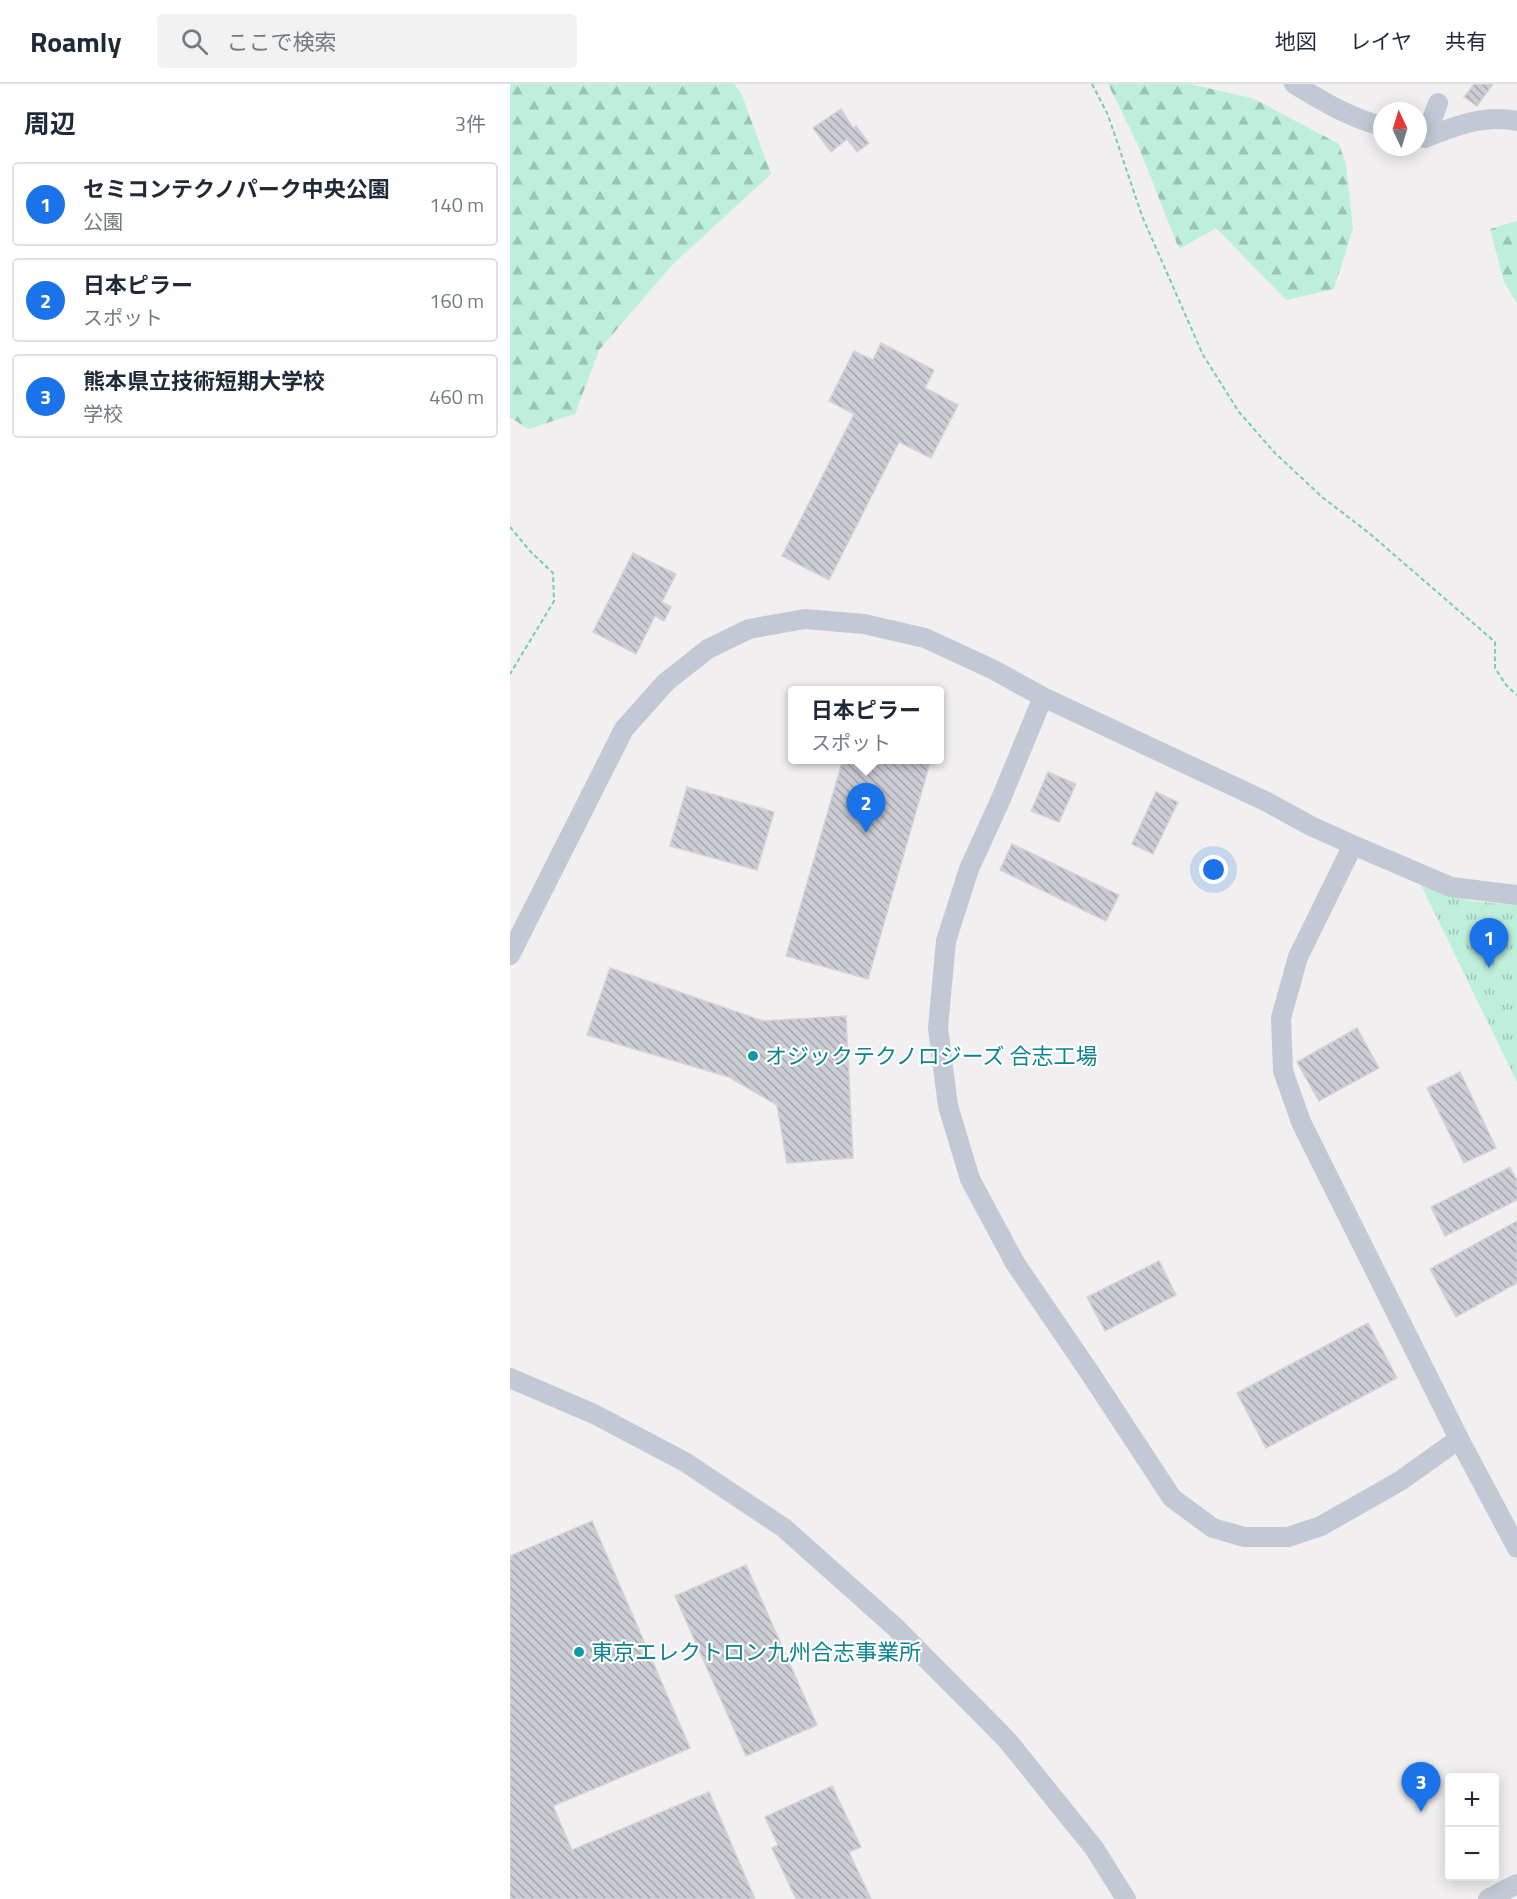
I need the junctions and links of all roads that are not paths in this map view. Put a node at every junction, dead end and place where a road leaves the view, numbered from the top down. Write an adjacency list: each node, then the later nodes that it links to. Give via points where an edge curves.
1 (1294, 84): 4 (street, via 1320,101)
2 (1438, 103): 5 (street)
3 (1517, 121): 6 (street, via 1477,120)
4 (1373, 123)
5 (1427, 126)
6 (1427, 135)
7 (1043, 697): 8 (street); 10 (street, via 994,670 925,638 905,633 864,624 805,619 749,629 708,649 666,682 624,729); 12 (street, via 969,869 946,941 938,1029 948,1106 970,1179 1015,1263 1172,1498 1213,1528 1244,1537 1288,1537 1321,1526 1400,1481)
8 (1353, 845): 9 (street, via 1451,887); 12 (street, via 1298,957 1281,1018 1284,1071 1300,1122)
9 (1517, 896)
10 (510, 955)
11 (510, 1378): 15 (street, via 594,1414 685,1462 784,1528 895,1628 1007,1740 1094,1848)
12 (1459, 1439): 13 (street)
13 (1517, 1548)
14 (1517, 1884): 16 (street)
15 (1126, 1899)
16 (1488, 1899)

